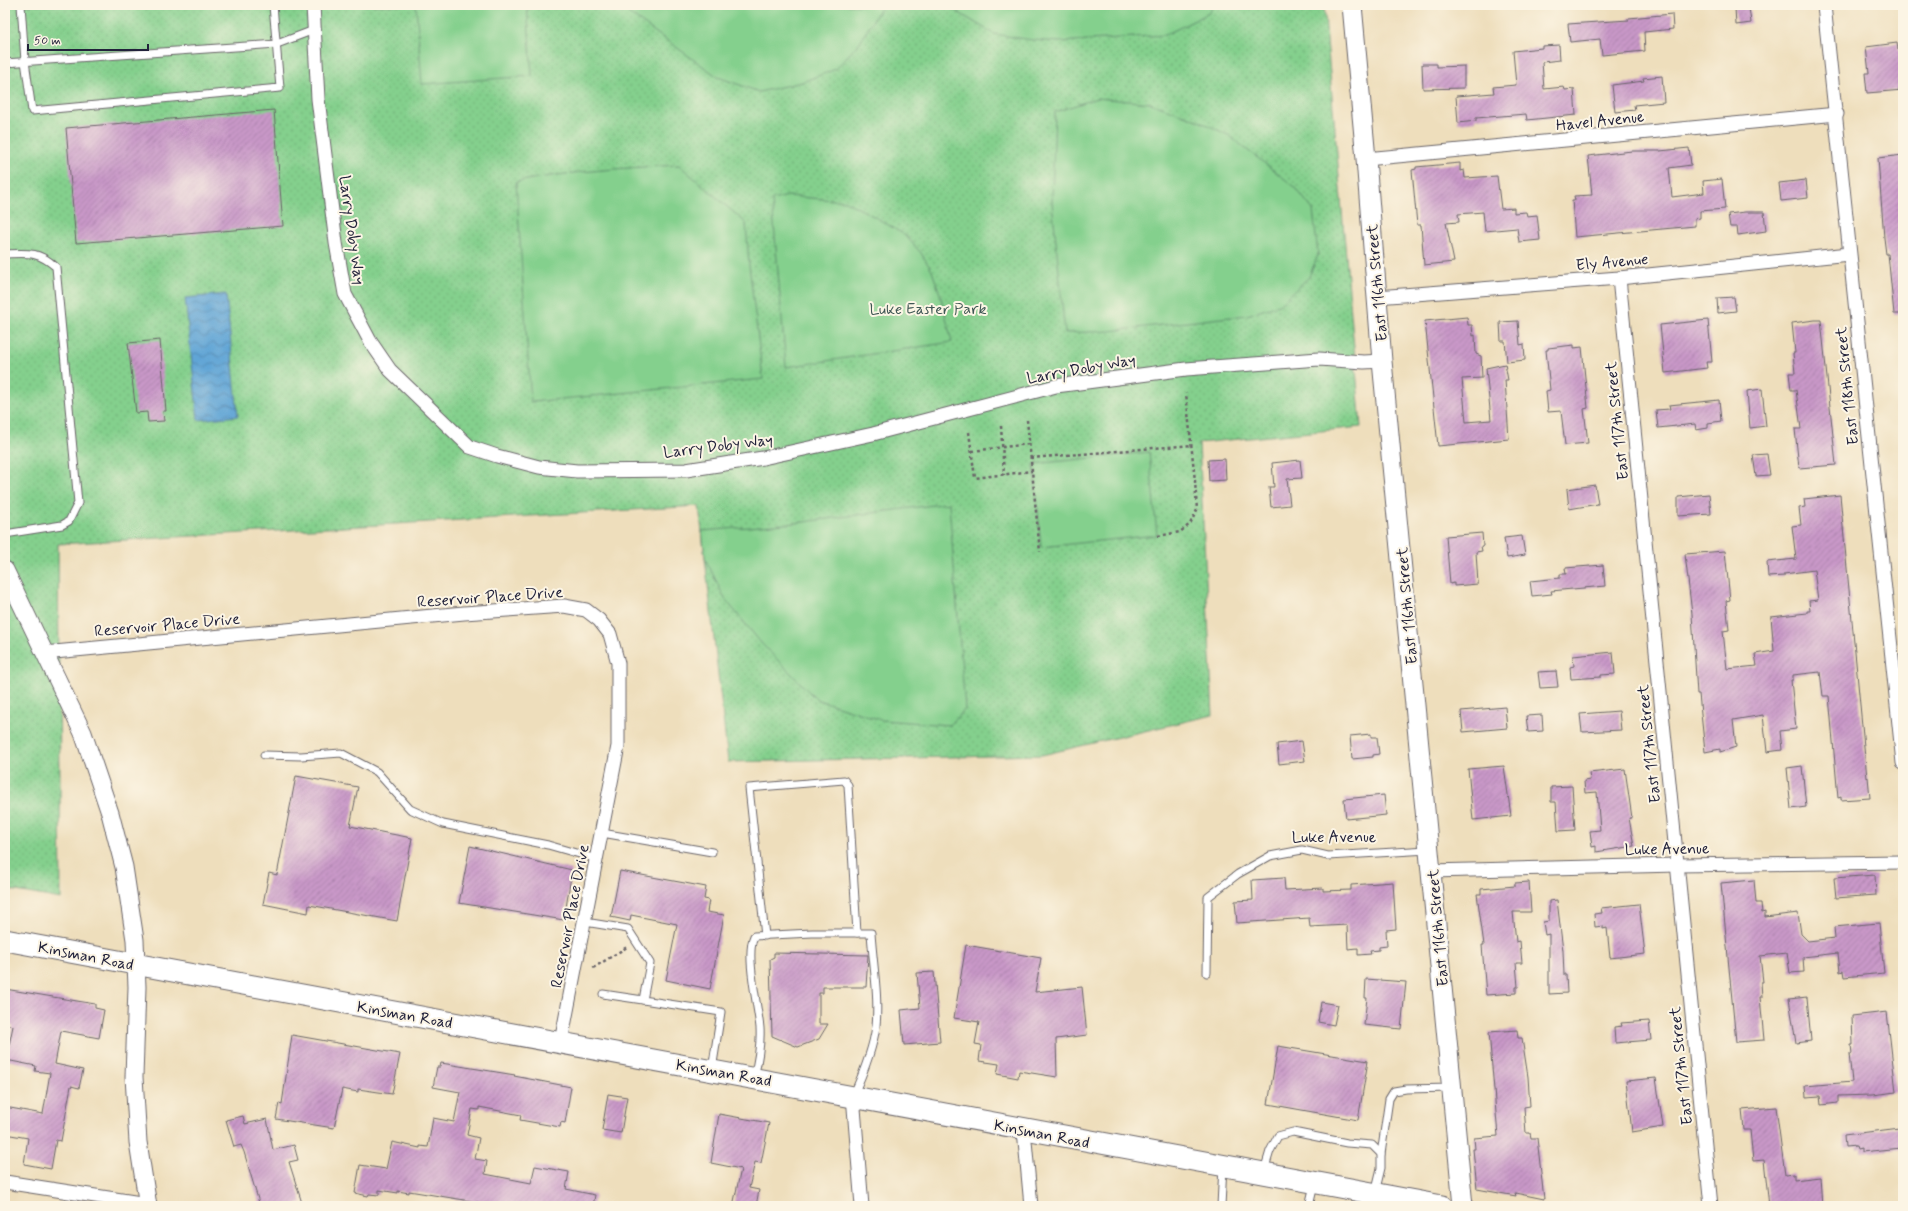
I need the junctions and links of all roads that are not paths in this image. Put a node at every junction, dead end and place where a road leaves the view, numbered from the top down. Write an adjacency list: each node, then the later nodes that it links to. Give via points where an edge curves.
1 (21, 5): 8 (lane)
2 (273, 5): 7 (lane)
3 (313, 5): 6 (street, Larry Doby Way)
4 (1352, 5): 11 (main road, East 116th Street)
5 (1824, 5): 10 (street, East 118th Street)
6 (314, 30): 7 (lane); 16 (street, Larry Doby Way, via 318,99 345,294 370,341 390,370 470,447 497,456 539,467 577,471 686,470 763,458 873,434 1056,386 1186,369 1319,359)
7 (276, 44): 8 (lane); 8 (lane, via 280,88 32,111)
8 (25, 61): 9 (lane)
9 (5, 63)
10 (1837, 114): 11 (street, Havel Avenue); 13 (street, East 118th Street)
11 (1366, 160): 15 (main road, East 116th Street)
12 (5, 254): 17 (lane, via 29,252 45,257 56,267 78,503 69,521 62,525)
13 (1849, 254): 14 (street, Ely Avenue); 21 (street, East 118th Street)
14 (1619, 278): 15 (street, Ely Avenue); 27 (street, East 117th Street)
15 (1377, 297): 16 (main road, East 116th Street)
16 (1382, 361): 23 (main road, East 116th Street)
17 (5, 534)
18 (5, 570): 19 (street)
19 (44, 653): 22 (street, Reservoir Place Drive, via 564,606 586,610 599,620 610,634 618,663 618,746); 33 (street, via 83,733 110,813 128,884)
20 (264, 755): 25 (lane, via 341,753 377,772 410,809 443,824 548,845)
21 (1903, 763)
22 (601, 838): 24 (lane); 25 (street, Reservoir Place Drive)
23 (1429, 850): 28 (main road, East 116th Street); 34 (lane, Luke Avenue, via 1328,856 1302,850 1270,856 1238,874 1208,897)
24 (712, 852)
25 (597, 859): 29 (street, Reservoir Place Drive)
26 (1903, 862): 27 (street, Luke Avenue)
27 (1678, 865): 28 (street, Luke Avenue); 57 (street, East 117th Street)
28 (1431, 871): 40 (main road, East 116th Street)
29 (585, 922): 36 (lane, via 628,929 650,963); 37 (street, Reservoir Place Drive)
30 (857, 933): 31 (lane); 31 (lane, via 848,785 844,780 750,788); 41 (lane, via 871,933 876,982 876,1026 865,1070)
31 (765, 936): 39 (lane, via 754,936 752,941 751,956 760,1029 760,1052)
32 (5, 940): 33 (main road, Kinsman Road)
33 (136, 964): 37 (main road, Kinsman Road); 50 (street, via 134,1077 138,1142)
34 (1207, 973)
35 (603, 994): 36 (lane)
36 (643, 1000): 38 (lane, via 721,1012)
37 (562, 1042): 38 (main road, Kinsman Road)
38 (712, 1070): 39 (main road, Kinsman Road)
39 (754, 1078): 41 (main road, Kinsman Road)
40 (1452, 1088): 43 (lane, via 1394,1091 1389,1099); 56 (main road, East 116th Street)
41 (853, 1096): 42 (main road, Kinsman Road); 51 (street)
42 (1024, 1130): 44 (main road, Kinsman Road); 52 (street)
43 (1381, 1154): 45 (lane, via 1372,1145 1347,1143 1292,1132 1278,1136 1270,1151); 48 (lane)
44 (1223, 1166): 45 (main road, Kinsman Road); 53 (lane)
45 (1264, 1174): 47 (main road, Kinsman Road)
46 (5, 1182): 50 (street)
47 (1314, 1183): 48 (main road, Kinsman Road); 54 (lane)
48 (1379, 1196): 49 (main road, Kinsman Road)
49 (1418, 1204): 55 (main road, Kinsman Road)
50 (148, 1205)
51 (862, 1206)
52 (1031, 1206)
53 (1221, 1206)
54 (1309, 1206)
55 (1442, 1206)
56 (1463, 1206)
57 (1711, 1206)

